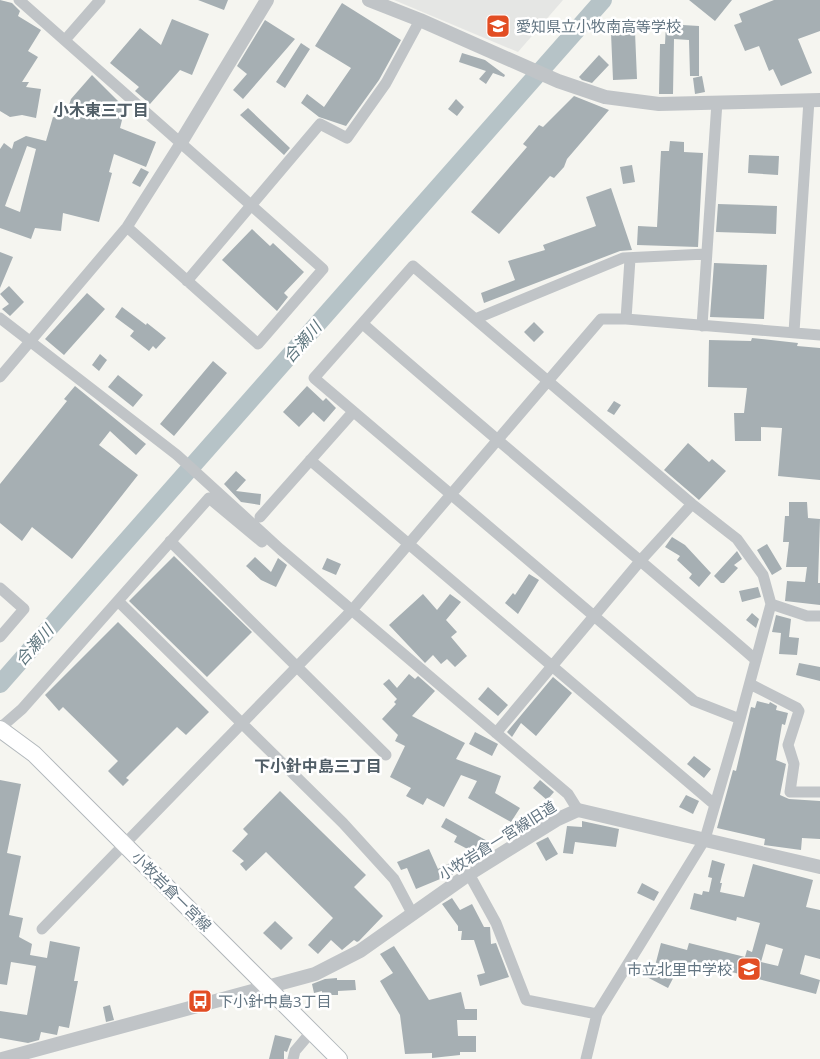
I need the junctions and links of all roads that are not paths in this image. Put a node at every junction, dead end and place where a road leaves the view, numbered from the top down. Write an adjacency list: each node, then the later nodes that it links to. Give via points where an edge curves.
1 (19, 0): 6 (street)
2 (100, 0): 6 (street)
3 (267, 0): 9 (street)
4 (369, 0): 5 (street)
5 (420, 20): 8 (street, via 558,81 605,98 636,103); 10 (street, via 386,84 347,138 320,124)
6 (65, 40): 9 (street)
7 (814, 100): 8 (street); 20 (street)
8 (717, 102): 12 (street)
9 (181, 142): 10 (street); 11 (street)
10 (252, 205): 14 (street); 14 (street, via 323,269 258,344)
11 (128, 227): 14 (street); 22 (street)
12 (706, 254): 13 (street); 19 (street)
13 (630, 259): 16 (street, via 624,258); 17 (street)
14 (187, 281)
15 (0, 318): 22 (street)
16 (475, 319): 18 (street, via 413,266); 24 (street)
17 (626, 319): 19 (street); 24 (street, via 601,319)
18 (363, 324): 25 (street, via 314,378); 26 (street)
19 (702, 326): 20 (street)
20 (794, 332): 21 (street)
21 (820, 335)
22 (31, 341): 23 (street); 33 (street, via 177,455)
23 (0, 377)
24 (548, 382): 26 (street); 29 (street)
25 (353, 412): 27 (street); 28 (street)
26 (497, 442): 28 (street); 34 (street)
27 (310, 460): 30 (street); 32 (street)
28 (452, 496): 32 (street); 39 (street)
29 (692, 504): 34 (street); 37 (street, via 736,539 763,575)
30 (260, 517)
31 (170, 541): 33 (street, via 209,498 272,550); 36 (street); 44 (street)
32 (409, 544): 38 (street); 43 (street)
33 (280, 549): 38 (street)
34 (641, 560): 39 (street); 42 (street)
35 (0, 588): 41 (street, via 24,609)
36 (118, 601): 47 (street); 48 (street, via 22,709)
37 (770, 604): 40 (street, via 807,616); 42 (street)
38 (353, 609): 44 (street); 49 (street)
39 (594, 616): 43 (street); 46 (street, via 694,701)
40 (820, 616)
41 (0, 637)
42 (756, 660): 45 (street)
43 (551, 666): 49 (street); 52 (street)
44 (298, 667): 47 (street); 50 (street)
45 (750, 684): 46 (street); 51 (street, via 799,711 788,745 794,764 790,792)
46 (740, 719): 52 (street)
47 (243, 724): 55 (street); 58 (street, via 343,823 394,879)
48 (0, 729): 55 (main road, 小牧岩倉一宮線, via 34,754)
49 (496, 733): 53 (street, via 568,794)
50 (386, 755)
51 (820, 792)
52 (714, 804): 54 (street)
53 (578, 810): 54 (street, 小牧岩倉一宮線旧道); 57 (street, 小牧岩倉一宮線旧道, via 556,820)
54 (705, 839): 56 (street, 小牧岩倉一宮線旧道); 61 (street)
55 (125, 844): 59 (street); 60 (main road, 小牧岩倉一宮線)
56 (820, 867)
57 (470, 874): 58 (street, 小牧岩倉一宮線旧道); 61 (street, via 496,923 526,1000)
58 (413, 916): 60 (street, 小牧岩倉一宮線旧道, via 360,951 315,974)
59 (42, 929)
60 (269, 988): 62 (main road, 小牧岩倉一宮線); 63 (street, 小牧岩倉一宮線旧道)
61 (597, 1014): 66 (street)
62 (312, 1031): 64 (street); 65 (main road, 小牧岩倉一宮線)
63 (2, 1059)
64 (293, 1059)
65 (340, 1059)
66 (586, 1059)

